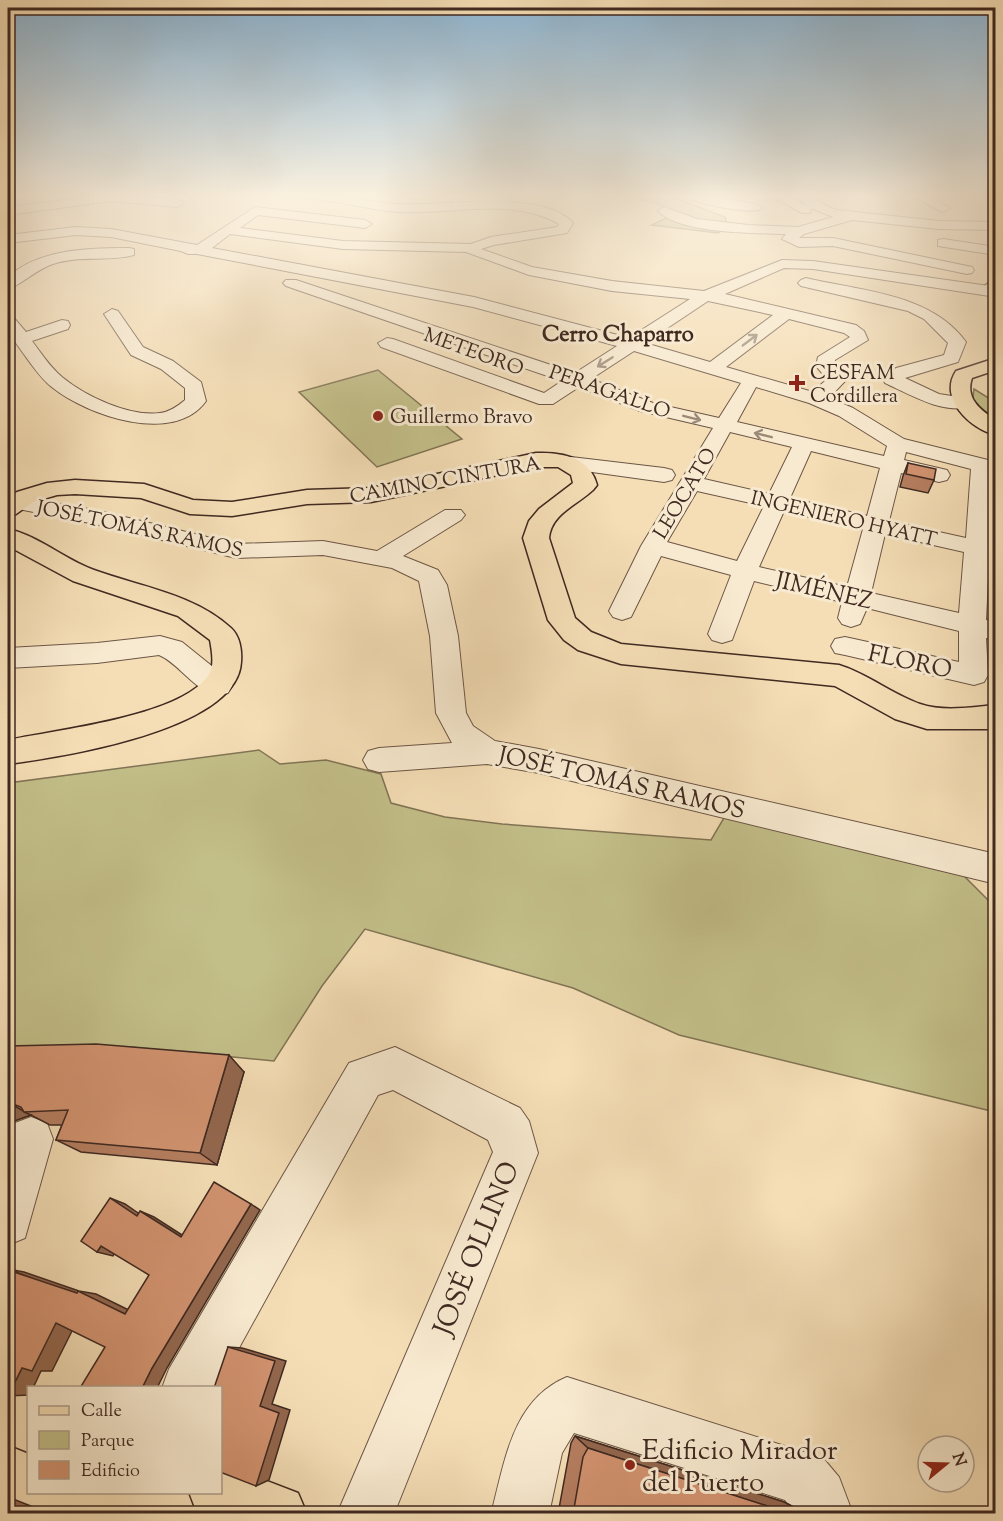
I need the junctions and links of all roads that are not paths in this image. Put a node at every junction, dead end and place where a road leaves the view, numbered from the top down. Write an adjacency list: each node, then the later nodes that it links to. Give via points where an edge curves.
1 (39, 266): 13 (street, via 23,270)
2 (235, 266): 19 (street, PERAGALLO)
3 (289, 266): 15 (street)
4 (515, 266): 16 (street, via 584,289)
5 (781, 266): 16 (street)
6 (816, 266): 11 (street)
7 (929, 266): 11 (street)
8 (949, 266): 9 (street)
9 (996, 276)
10 (788, 282): 30 (street, via 913,308 930,316 957,342 952,358 902,372 892,380 935,399)
11 (919, 282): 14 (street)
12 (996, 283): 14 (main road, via 991,287)
13 (8, 285)
14 (996, 292)
15 (435, 294): 19 (street); 24 (street)
16 (706, 296): 17 (street, via 767,301); 24 (street)
17 (787, 312): 26 (street, one-way to 17); 29 (street, via 850,329 858,335 854,345 827,357 825,366 838,379)
18 (112, 314): 22 (street, via 137,351 167,365 194,386 196,401 186,410 160,419 145,418 79,396 55,380)
19 (390, 317): 28 (street, PERAGALLO)
20 (8, 321): 22 (street)
21 (62, 325): 22 (street)
22 (24, 338)
23 (387, 343): 28 (street, METEORO, via 546,400)
24 (633, 344): 26 (street); 28 (street, one-way to 28)
25 (996, 363): 30 (main road, via 963,375 960,391)
26 (713, 368): 27 (street)
27 (752, 379): 29 (street); 31 (street, LEOCATO)
28 (577, 380): 31 (street, PERAGALLO, one-way to 31, via 647,407)
29 (816, 399): 33 (street)
30 (964, 403): 32 (main road)
31 (723, 426): 34 (street, PERAGALLO, one-way to 31); 39 (street, LEOCATO)
32 (996, 429)
33 (897, 443): 36 (street); 38 (street)
34 (803, 445): 36 (street, PERAGALLO); 41 (street)
35 (571, 463): 37 (street); 40 (main road, CAMINO CINTURA, via 536,460 371,495 307,497 232,509 190,507 144,491 75,487); 57 (main road, CAMINO CINTURA, via 583,476 585,485 553,509 535,530 562,620 588,644 621,654 839,676 923,717)
36 (892, 465): 38 (street, PERAGALLO); 43 (street)
37 (664, 475)
38 (988, 476): 46 (street)
39 (692, 483): 41 (street, INGENIERO HYATT); 45 (street, LEOCATO)
40 (10, 502): 47 (street, JOSÉ TOMÁS RAMOS, via 100,518 236,551 323,548)
41 (778, 503): 43 (street, INGENIERO HYATT); 48 (street)
42 (453, 515): 47 (street)
43 (877, 526): 46 (street, INGENIERO HYATT); 50 (street)
44 (8, 536): 56 (main road, via 82,575 188,610 223,636 228,664)
45 (652, 546): 48 (street, JIMÉNEZ); 51 (street, LEOCATO)
46 (985, 550): 49 (street)
47 (382, 558): 59 (street, JOSÉ TOMÁS RAMOS, via 420,570 434,585 444,636 451,713 462,734)
48 (745, 571): 50 (street, JIMÉNEZ); 53 (street)
49 (985, 582): 52 (street)
50 (854, 608): 52 (street, JIMÉNEZ)
51 (622, 611)
52 (984, 628): 54 (street, FLORO, via 974,675)
53 (722, 634)
54 (845, 646)
55 (8, 658): 56 (street, via 160,645 172,649)
56 (218, 686): 58 (main road, via 196,703 143,724)
57 (996, 717)
58 (8, 752)
59 (487, 752): 60 (street); 61 (street, JOSÉ TOMÁS RAMOS)
60 (379, 760)
61 (996, 869)
62 (31, 1139): 63 (street)
63 (8, 1221)
64 (189, 1386): 67 (street, JOSÉ OLLINO, via 364,1078 395,1068 504,1124 513,1137 516,1153)
65 (8, 1416): 66 (main road)
66 (27, 1424)
67 (365, 1514)
68 (520, 1514): 69 (street, via 541,1431 553,1413 567,1404 803,1478 819,1497)
69 (825, 1514)

